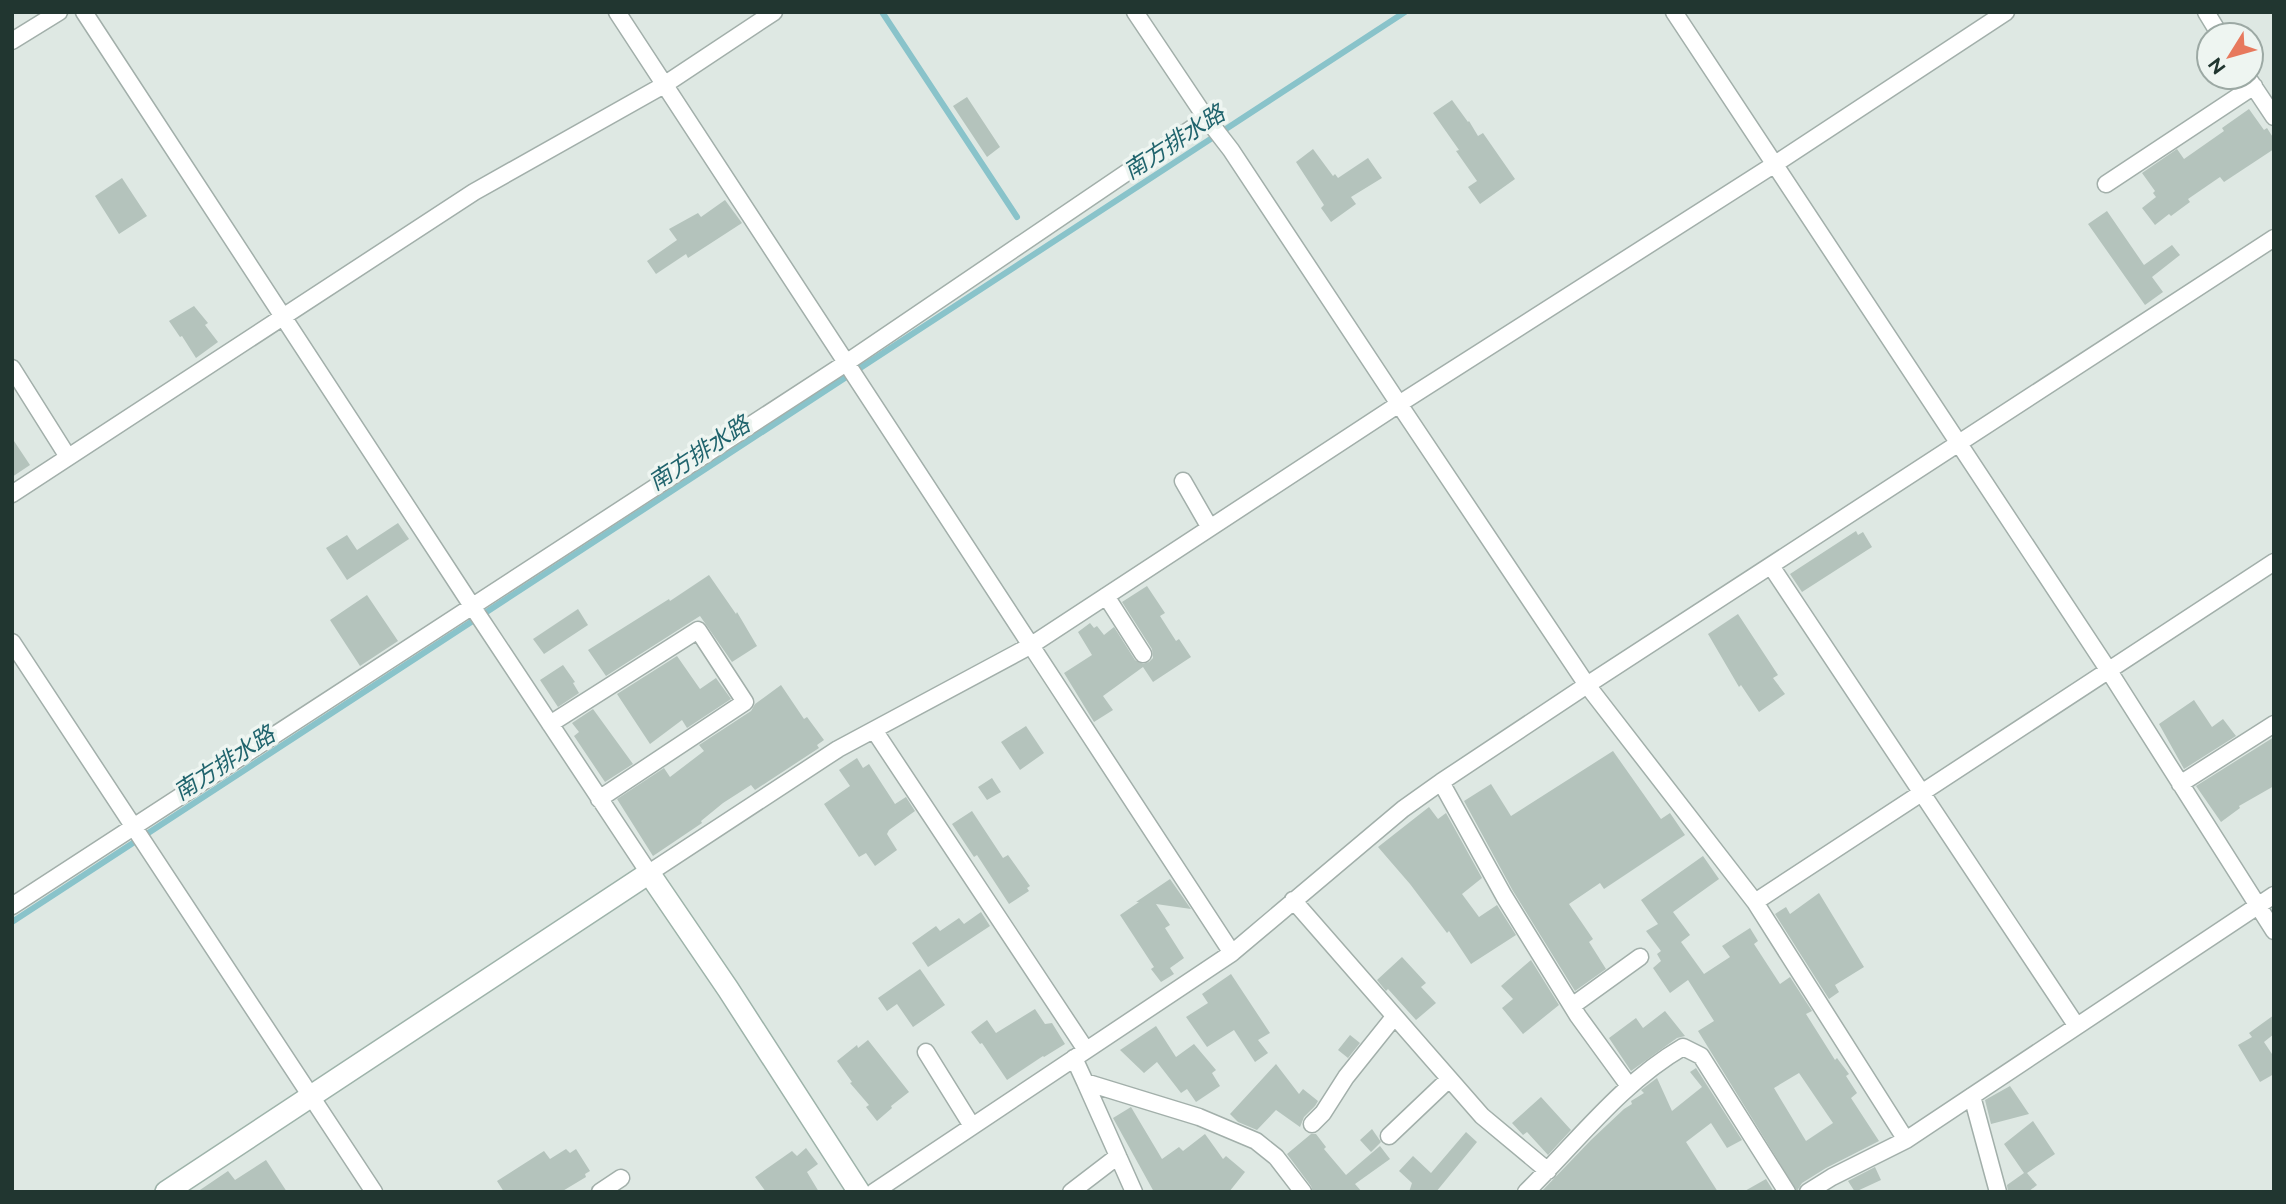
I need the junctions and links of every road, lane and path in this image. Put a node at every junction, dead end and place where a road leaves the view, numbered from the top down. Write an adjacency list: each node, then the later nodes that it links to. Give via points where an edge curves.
1 (59, 12): 8 (street)
2 (83, 12): 17 (street)
3 (617, 12): 9 (street)
4 (774, 12): 9 (street)
5 (1135, 12): 13 (street)
6 (1674, 12): 14 (street)
7 (2006, 12): 14 (street)
8 (12, 41)
9 (664, 85): 17 (street, via 474,192); 18 (street)
10 (2238, 91): 15 (street)
11 (2257, 91): 12 (street)
12 (2274, 117)
13 (1209, 120): 18 (street); 20 (street)
14 (1775, 164): 20 (street); 21 (street)
15 (2106, 184)
16 (2274, 238): 21 (street)
17 (282, 317): 22 (street); 29 (street)
18 (846, 364): 29 (street); 31 (street)
19 (12, 368): 22 (street)
20 (1398, 404): 25 (street); 34 (street)
21 (1958, 444): 27 (street); 33 (street)
22 (68, 457): 24 (street)
23 (1183, 481): 25 (street)
24 (12, 494)
25 (1210, 528): 28 (street)
26 (2274, 562): 33 (street)
27 (1771, 566): 34 (street); 40 (street)
28 (1106, 596): 31 (street); 32 (street)
29 (472, 607): 35 (street); 42 (street)
30 (12, 642): 42 (street)
31 (1030, 646): 37 (street); 50 (street)
32 (1143, 654)
33 (2109, 671): 39 (street); 40 (street)
34 (1587, 685): 38 (street); 46 (street)
35 (550, 724): 41 (street); 41 (street, via 698,630 745,702)
36 (2274, 724): 39 (street)
37 (874, 730): 43 (street); 56 (street)
38 (1441, 782): 45 (street); 52 (street)
39 (2180, 784): 48 (street)
40 (1922, 793): 46 (street); 54 (street)
41 (599, 799): 43 (street)
42 (134, 827): 47 (street); 61 (street)
43 (649, 873): 61 (street); 73 (street)
44 (2274, 895): 48 (street)
45 (1293, 901): 50 (street); 53 (street)
46 (1755, 902): 65 (street)
47 (12, 905)
48 (2257, 905): 49 (street); 54 (street)
49 (2274, 931)
50 (1232, 953): 56 (street)
51 (1640, 957): 52 (street)
52 (1572, 1006): 59 (street)
53 (1394, 1017): 57 (street); 62 (street)
54 (2076, 1025): 60 (street)
55 (926, 1052): 63 (street)
56 (1080, 1054): 58 (street); 63 (street)
57 (1449, 1079): 64 (street); 67 (street, via 1482,1116)
58 (1085, 1082): 66 (street); 77 (street, via 1199,1117 1256,1141 1276,1157)
59 (1629, 1086): 67 (street); 78 (street, via 1683,1047 1701,1056)
60 (1972, 1096): 65 (street); 80 (street)
61 (310, 1097): 70 (street); 71 (street)
62 (1312, 1124)
63 (972, 1126): 74 (street)
64 (1389, 1136)
65 (1906, 1140): 79 (street)
66 (1118, 1156): 75 (street); 76 (street)
67 (1548, 1171): 69 (street)
68 (621, 1178): 72 (street)
69 (1535, 1189)
70 (166, 1192)
71 (373, 1192)
72 (600, 1192)
73 (859, 1192)
74 (874, 1192)
75 (1071, 1192)
76 (1134, 1192)
77 (1303, 1192)
78 (1787, 1192)
79 (1808, 1192)
80 (1998, 1192)

